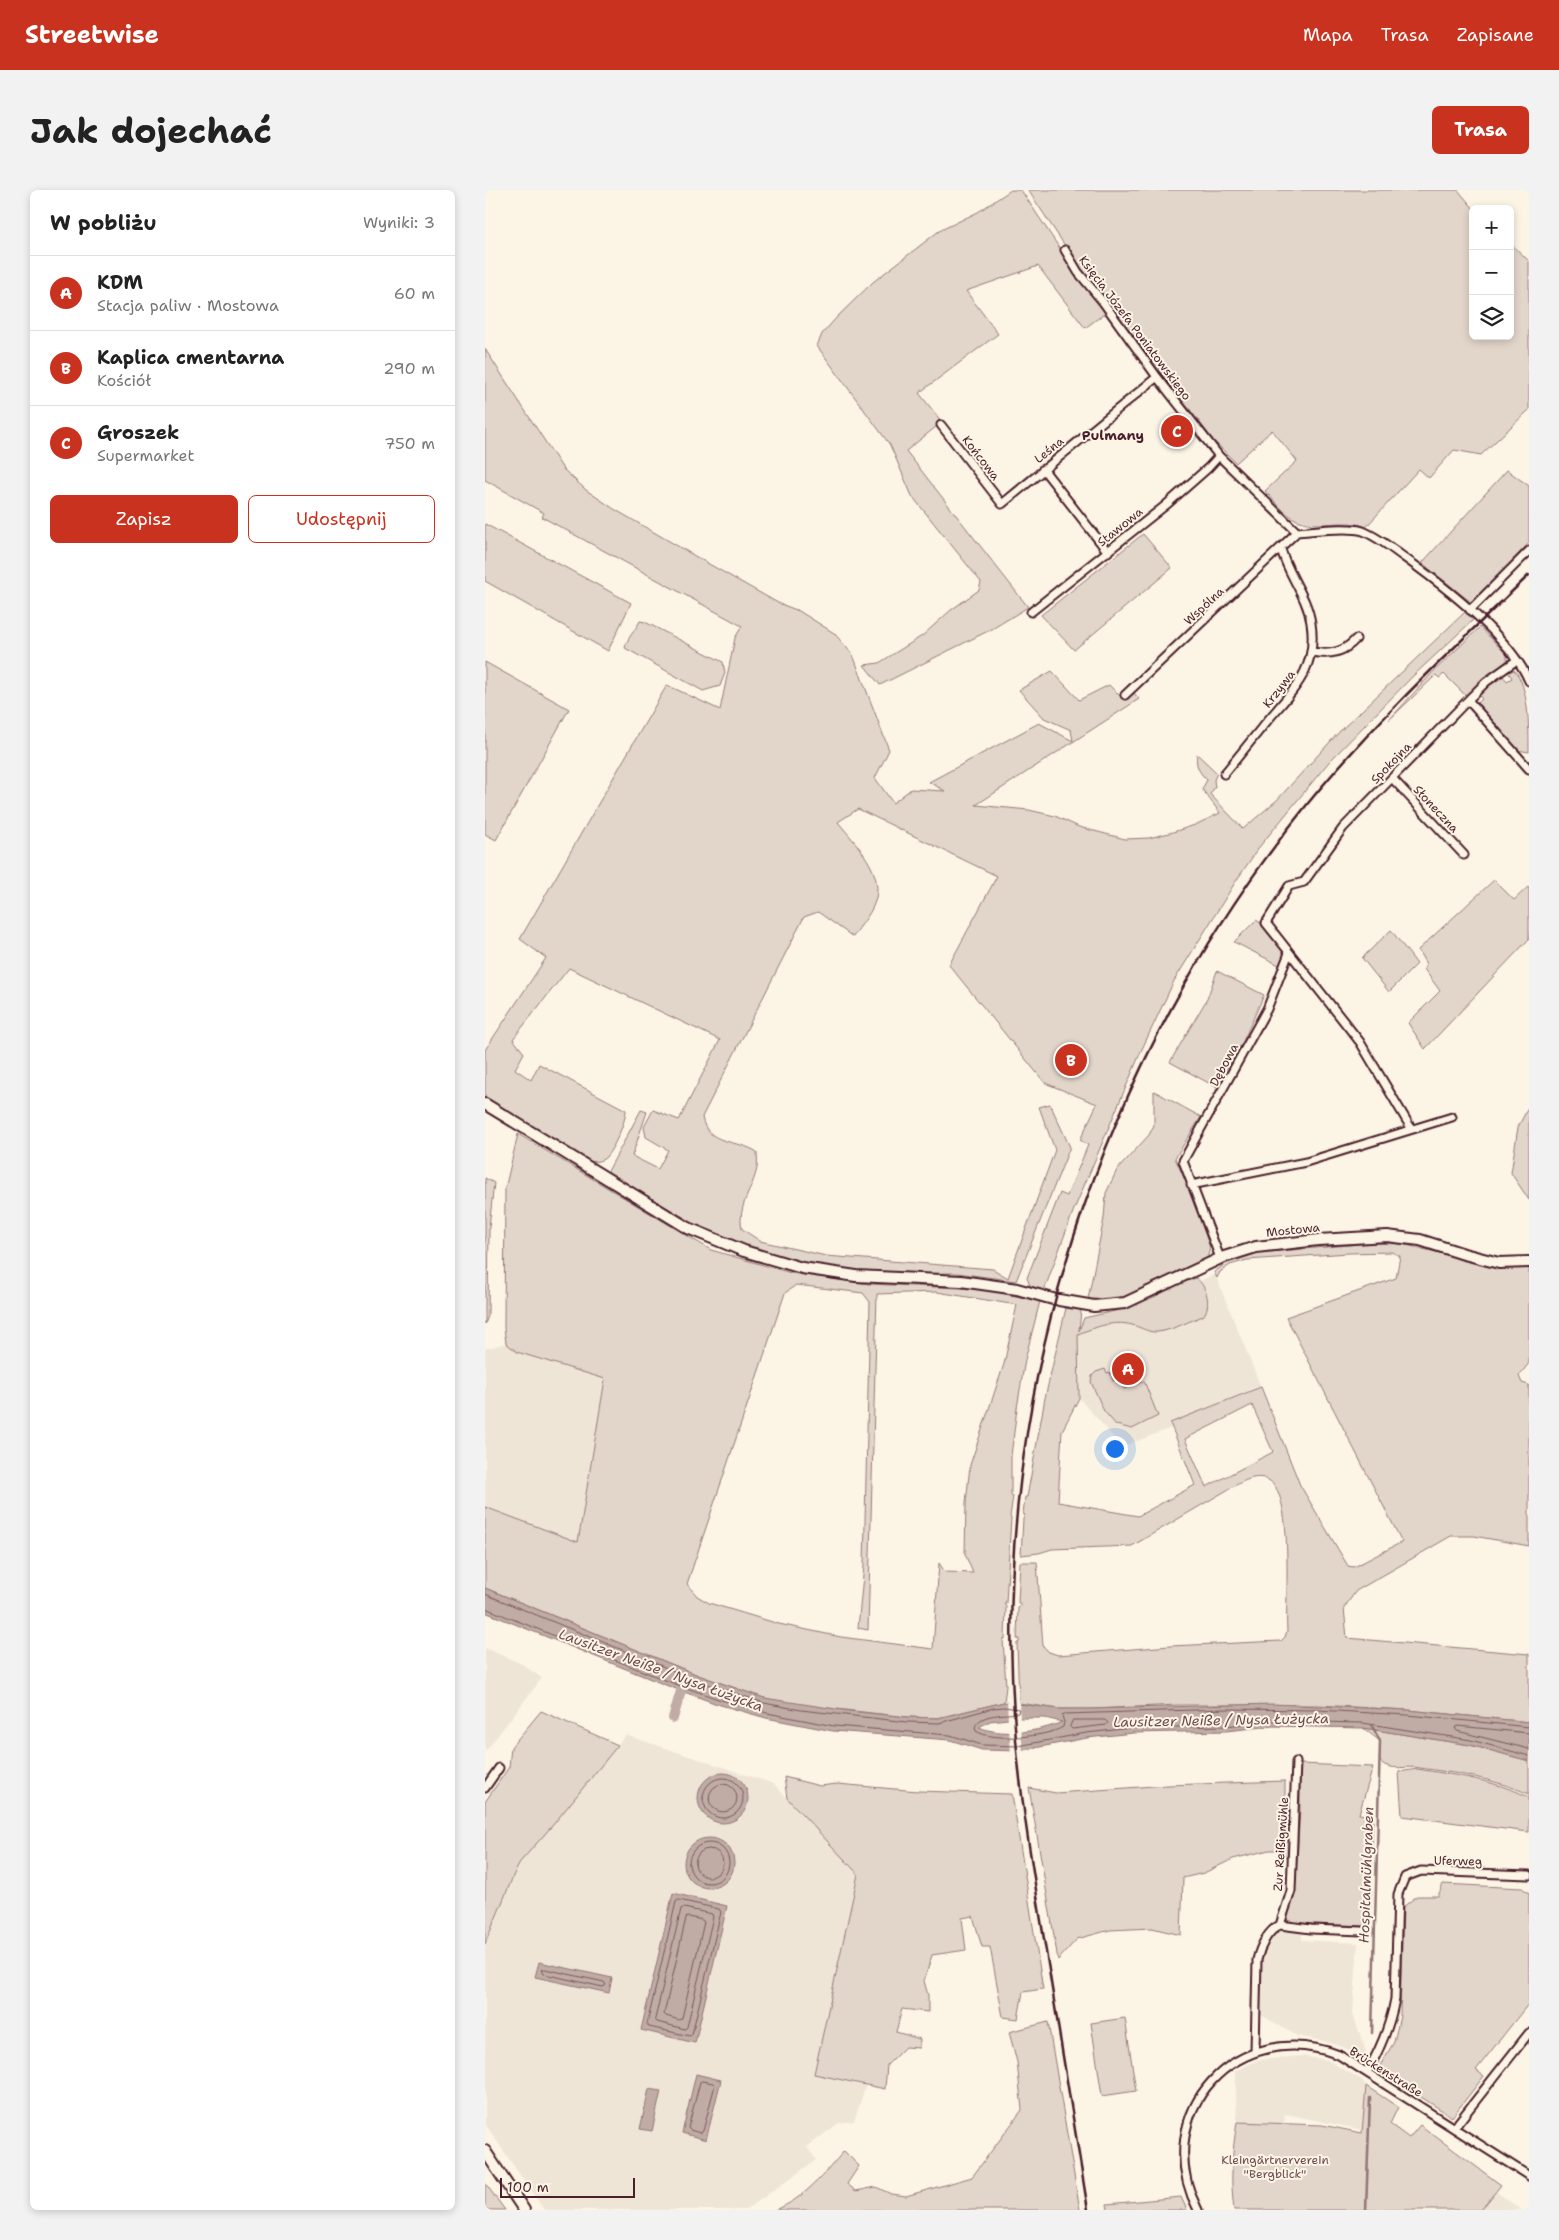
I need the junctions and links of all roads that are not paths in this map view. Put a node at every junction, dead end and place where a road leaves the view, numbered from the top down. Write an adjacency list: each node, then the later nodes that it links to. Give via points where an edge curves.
1 (1065, 250): 2 (street, Księcia Józefa Poniatowskiego)
2 (1157, 377): 4 (street, Księcia Józefa Poniatowskiego); 5 (street, Leśna)
3 (941, 426): 6 (street, Końcowa)
4 (1219, 456): 7 (street, Księcia Józefa Poniatowskiego); 10 (street, Stawowa, via 1201,475)
5 (1043, 469): 6 (street, Leśna); 10 (street)
6 (1002, 504)
7 (1297, 532): 8 (street, Wspólna); 11 (street, via 1360,530 1374,536)
8 (1281, 549): 14 (street, Krzywa, via 1285,564 1305,602 1311,623); 18 (street, Wspólna)
9 (1529, 550): 11 (street)
10 (1108, 552): 12 (street, Stawowa)
11 (1470, 610): 15 (street)
12 (1031, 612)
13 (1356, 639): 14 (street, via 1336,653)
14 (1312, 652): 21 (street, Krzywa, via 1304,677)
15 (1517, 660): 16 (street); 19 (street, Spokojna, via 1486,682)
16 (1526, 666): 17 (street)
17 (1529, 681)
18 (1125, 695)
19 (1468, 700): 20 (street); 22 (street, Spokojna)
20 (1529, 769)
21 (1224, 774)
22 (1392, 778): 23 (street, Słoneczna); 24 (street, Spokojna, via 1343,828 1304,882 1289,886 1266,923)
23 (1464, 855)
24 (1289, 953): 27 (street, via 1360,1042); 28 (street, Dębowa, via 1267,1009 1183,1161)
25 (485, 1104): 29 (street, Mostowa, via 688,1228 744,1251 802,1268 856,1276 961,1281 1094,1306 1125,1303)
26 (1452, 1116): 27 (street)
27 (1411, 1128): 28 (street, via 1307,1162)
28 (1191, 1184): 29 (street, Dębowa)
29 (1220, 1258): 30 (street, Mostowa, via 1256,1247 1387,1236 1420,1240 1499,1263)
30 (1529, 1262)
31 (1296, 1762): 35 (street, Zur Reißigmühle, via 1291,1891)
32 (499, 1768): 33 (street)
33 (485, 1788)
34 (1529, 1875): 39 (street, Uferweg, via 1421,1872 1405,1877 1398,1894 1395,1999 1385,2038)
35 (1280, 1925): 36 (street); 38 (street, Zur Reißigmühle, via 1273,1928 1259,1950 1257,1960)
36 (1362, 1931)
37 (1529, 2034): 40 (street)
38 (1255, 2051): 39 (street, Brückenstraße, via 1280,2046 1308,2046 1339,2055); 44 (street, Brückenstraße, via 1217,2076 1201,2096 1190,2118 1184,2142 1184,2166)
39 (1367, 2072): 40 (street, Brückenstraße)
40 (1453, 2128): 42 (street, Brückenstraße)
41 (485, 2151): 43 (street)
42 (1529, 2176)
43 (525, 2210)
44 (1198, 2210)

